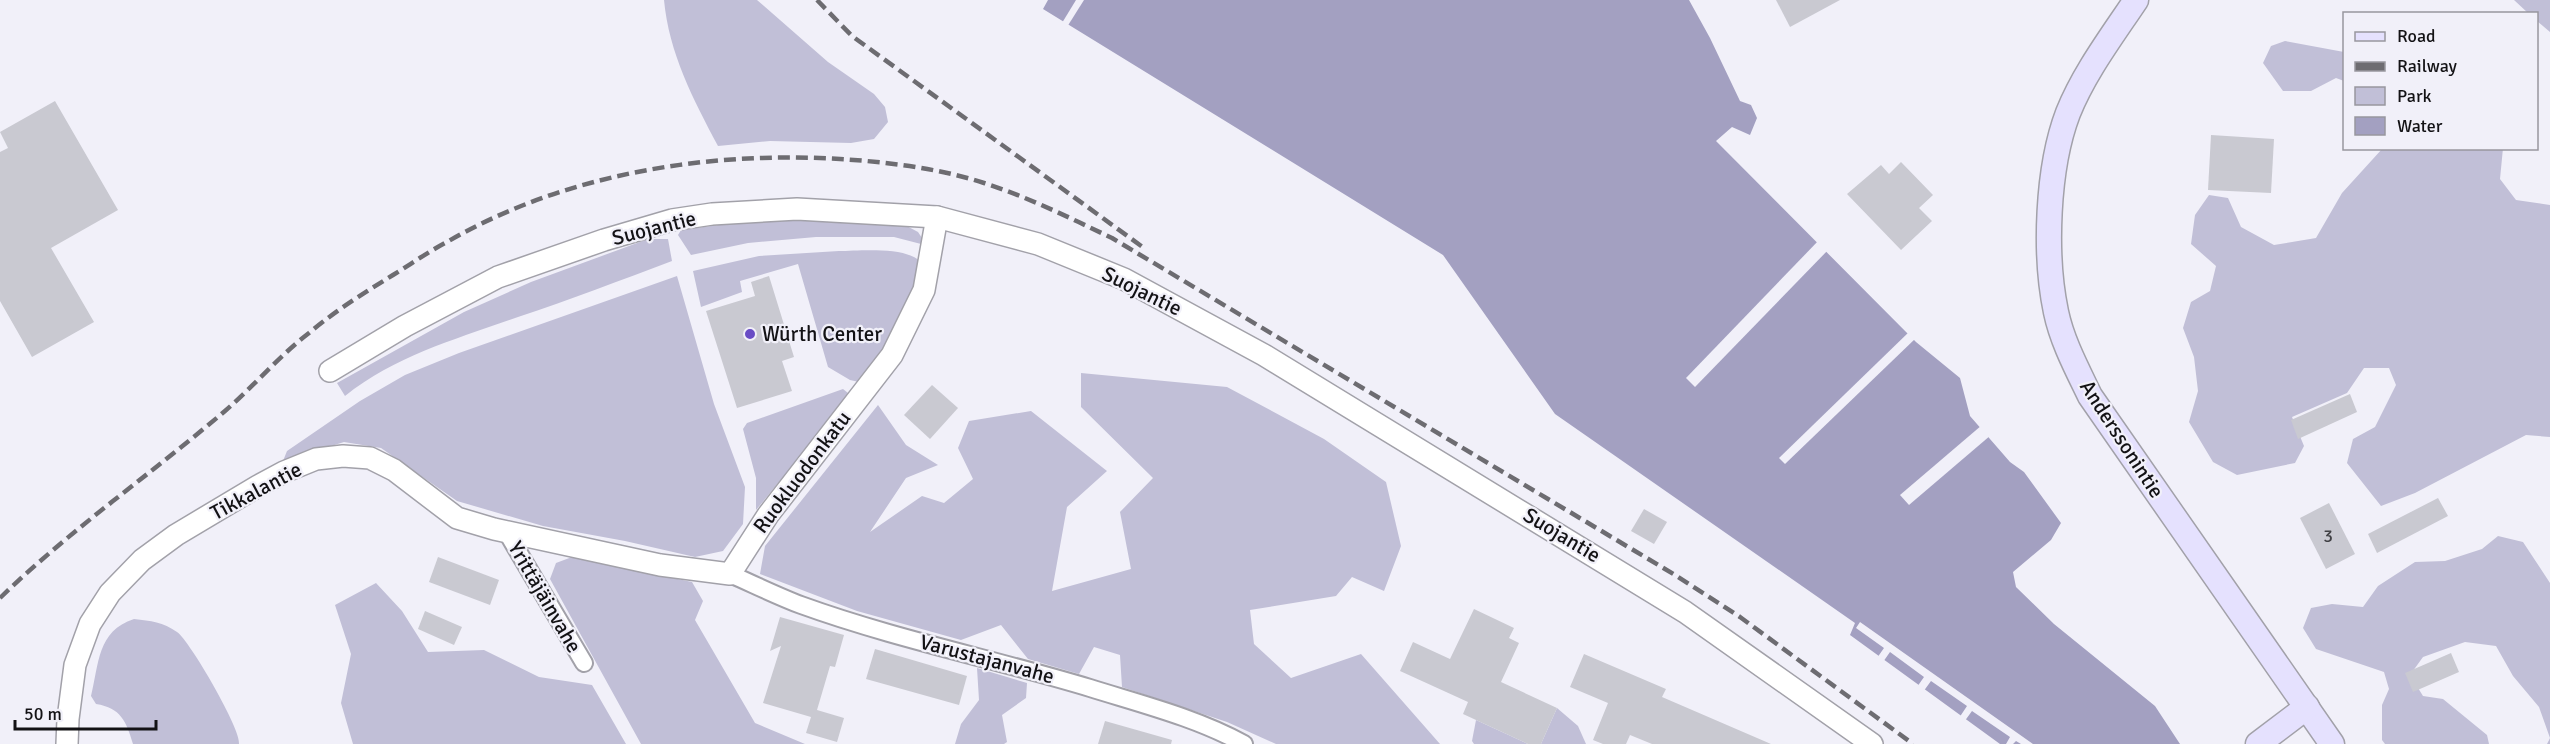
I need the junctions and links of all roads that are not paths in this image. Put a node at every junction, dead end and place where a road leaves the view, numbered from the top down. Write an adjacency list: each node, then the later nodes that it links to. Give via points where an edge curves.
1 (2136, 0): 7 (main road, Anderssonintie, via 2068,113 2053,170 2049,237 2056,312 2090,396)
2 (937, 217): 3 (street, Suojantie, via 797,208 672,220 498,277); 5 (street, Ruokluodonkatu, via 924,290 892,356 768,515); 10 (street, Suojantie, via 1038,244 1124,279 1264,354 1676,606)
3 (330, 371)
4 (506, 531): 5 (street, Tikkalantie, via 660,565); 6 (street, Yrittäjäinvahe); 8 (street, Tikkalantie, via 457,518 394,470 370,458 316,459 284,472 176,535 142,560 110,593 90,624 75,665)
5 (730, 574): 9 (street, Varustajanvahe, via 801,605 1154,708)
6 (584, 663)
7 (2307, 707): 11 (main road); 12 (main road, Anderssonintie)
8 (67, 744)
9 (1244, 744)
10 (1872, 744)
11 (2258, 744)
12 (2332, 744)

